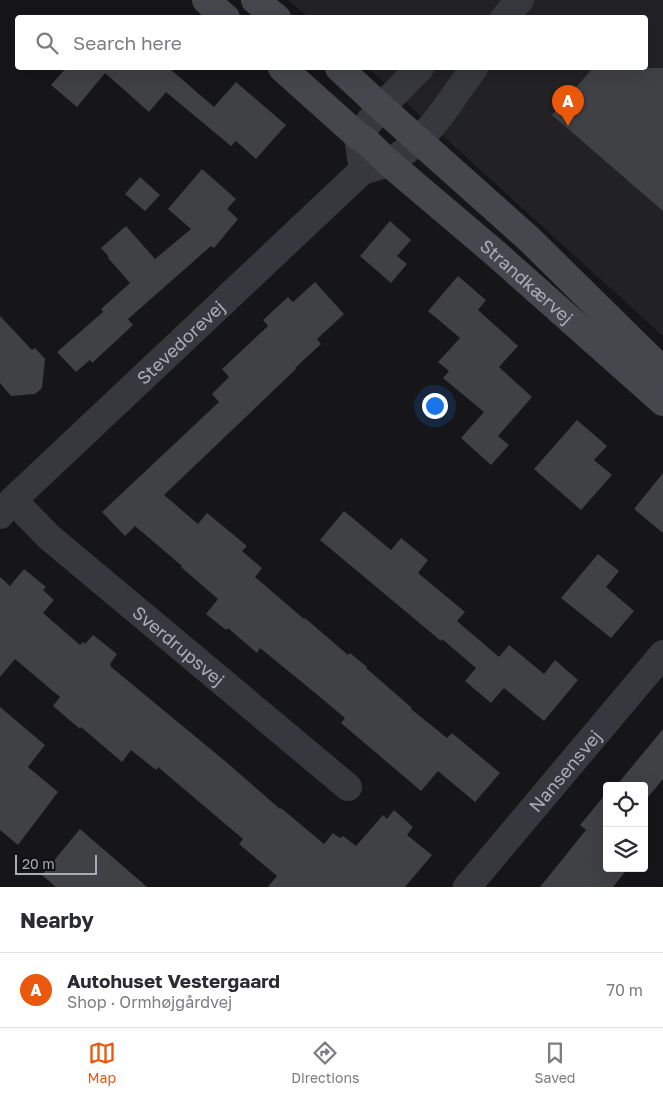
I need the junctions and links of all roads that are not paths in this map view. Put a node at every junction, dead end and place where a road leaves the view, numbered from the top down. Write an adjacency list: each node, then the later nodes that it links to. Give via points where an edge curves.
1 (206, 0): 4 (main road)
2 (255, 0): 5 (main road)
3 (520, 0): 6 (street)
4 (223, 15)
5 (273, 15)
6 (507, 15)
7 (284, 70): 12 (main road, Strandkærvej)
8 (341, 70): 11 (main road, Strandkærvej)
9 (418, 70): 11 (street)
10 (473, 70): 13 (street)
11 (381, 107): 12 (street); 13 (main road, Strandkærvej)
12 (358, 136): 14 (main road, Strandkærvej); 15 (street)
13 (419, 141): 14 (street); 16 (main road, Strandkærvej, via 529,239)
14 (389, 163): 15 (street, Stevedorevej); 17 (main road, Strandkærvej, via 496,253)
15 (362, 171): 18 (street, Stevedorevej)
16 (663, 372)
17 (663, 402)
18 (7, 508): 20 (street, Sverdrupsvej, via 49,537)
19 (663, 654): 21 (street, Nansensvej)
20 (348, 787)
21 (467, 887)

